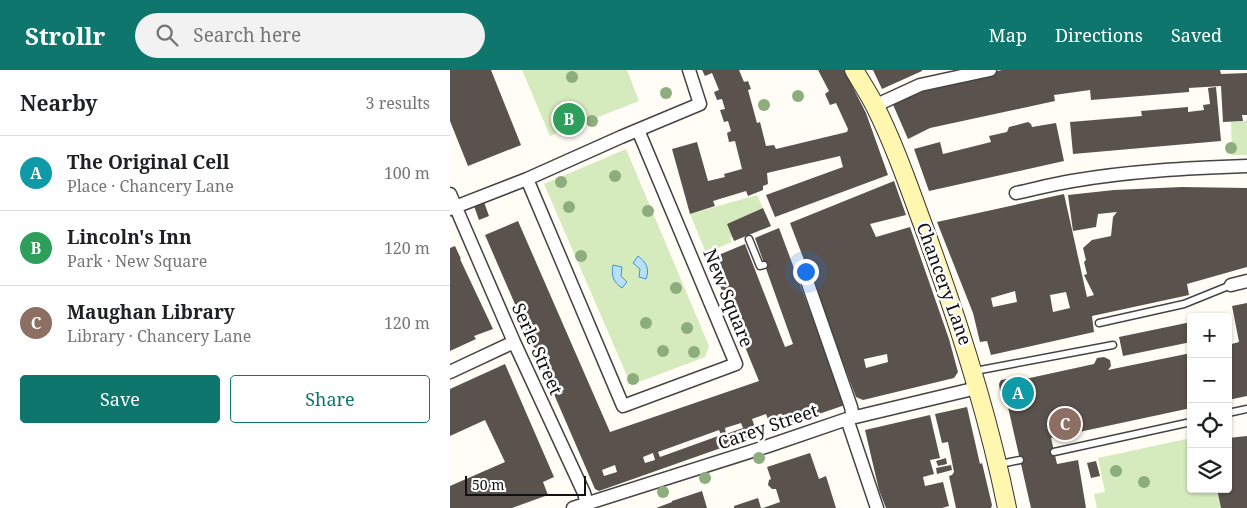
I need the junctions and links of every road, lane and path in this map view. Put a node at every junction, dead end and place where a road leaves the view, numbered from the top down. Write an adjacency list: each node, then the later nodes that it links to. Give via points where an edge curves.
1 (689, 70): 5 (street, via 700,104)
2 (854, 70): 19 (main road, Chancery Lane, via 890,138)
3 (990, 70): 4 (street, via 920,85)
4 (883, 102)
5 (638, 130): 7 (street); 7 (street, New Square, via 736,364 624,406)
6 (1247, 166): 8 (street, via 1128,174)
7 (526, 179): 10 (street)
8 (1016, 193)
9 (450, 194): 10 (street, Serle Street)
10 (453, 208): 17 (street, Serle Street)
11 (749, 239): 12 (lane, via 760,266)
12 (764, 265)
13 (805, 275): 24 (street, via 851,407)
14 (1247, 281): 15 (street)
15 (1231, 285): 16 (lane, via 1184,304)
16 (1100, 323)
17 (514, 342): 20 (street); 29 (street, Serle Street)
18 (1114, 345): 19 (lane)
19 (974, 371): 21 (main road, Chancery Lane)
20 (450, 372)
21 (977, 388): 24 (street, Carey Street); 28 (main road, Chancery Lane)
22 (1247, 409): 23 (lane)
23 (1232, 412)
24 (850, 418): 29 (street, Carey Street); 31 (street)
25 (1187, 423): 26 (lane)
26 (1054, 452)
27 (1020, 460): 28 (lane)
28 (998, 465): 32 (main road, Chancery Lane)
29 (587, 504): 30 (street, Carey Street)
30 (573, 508)
31 (878, 508)
32 (1007, 508)

